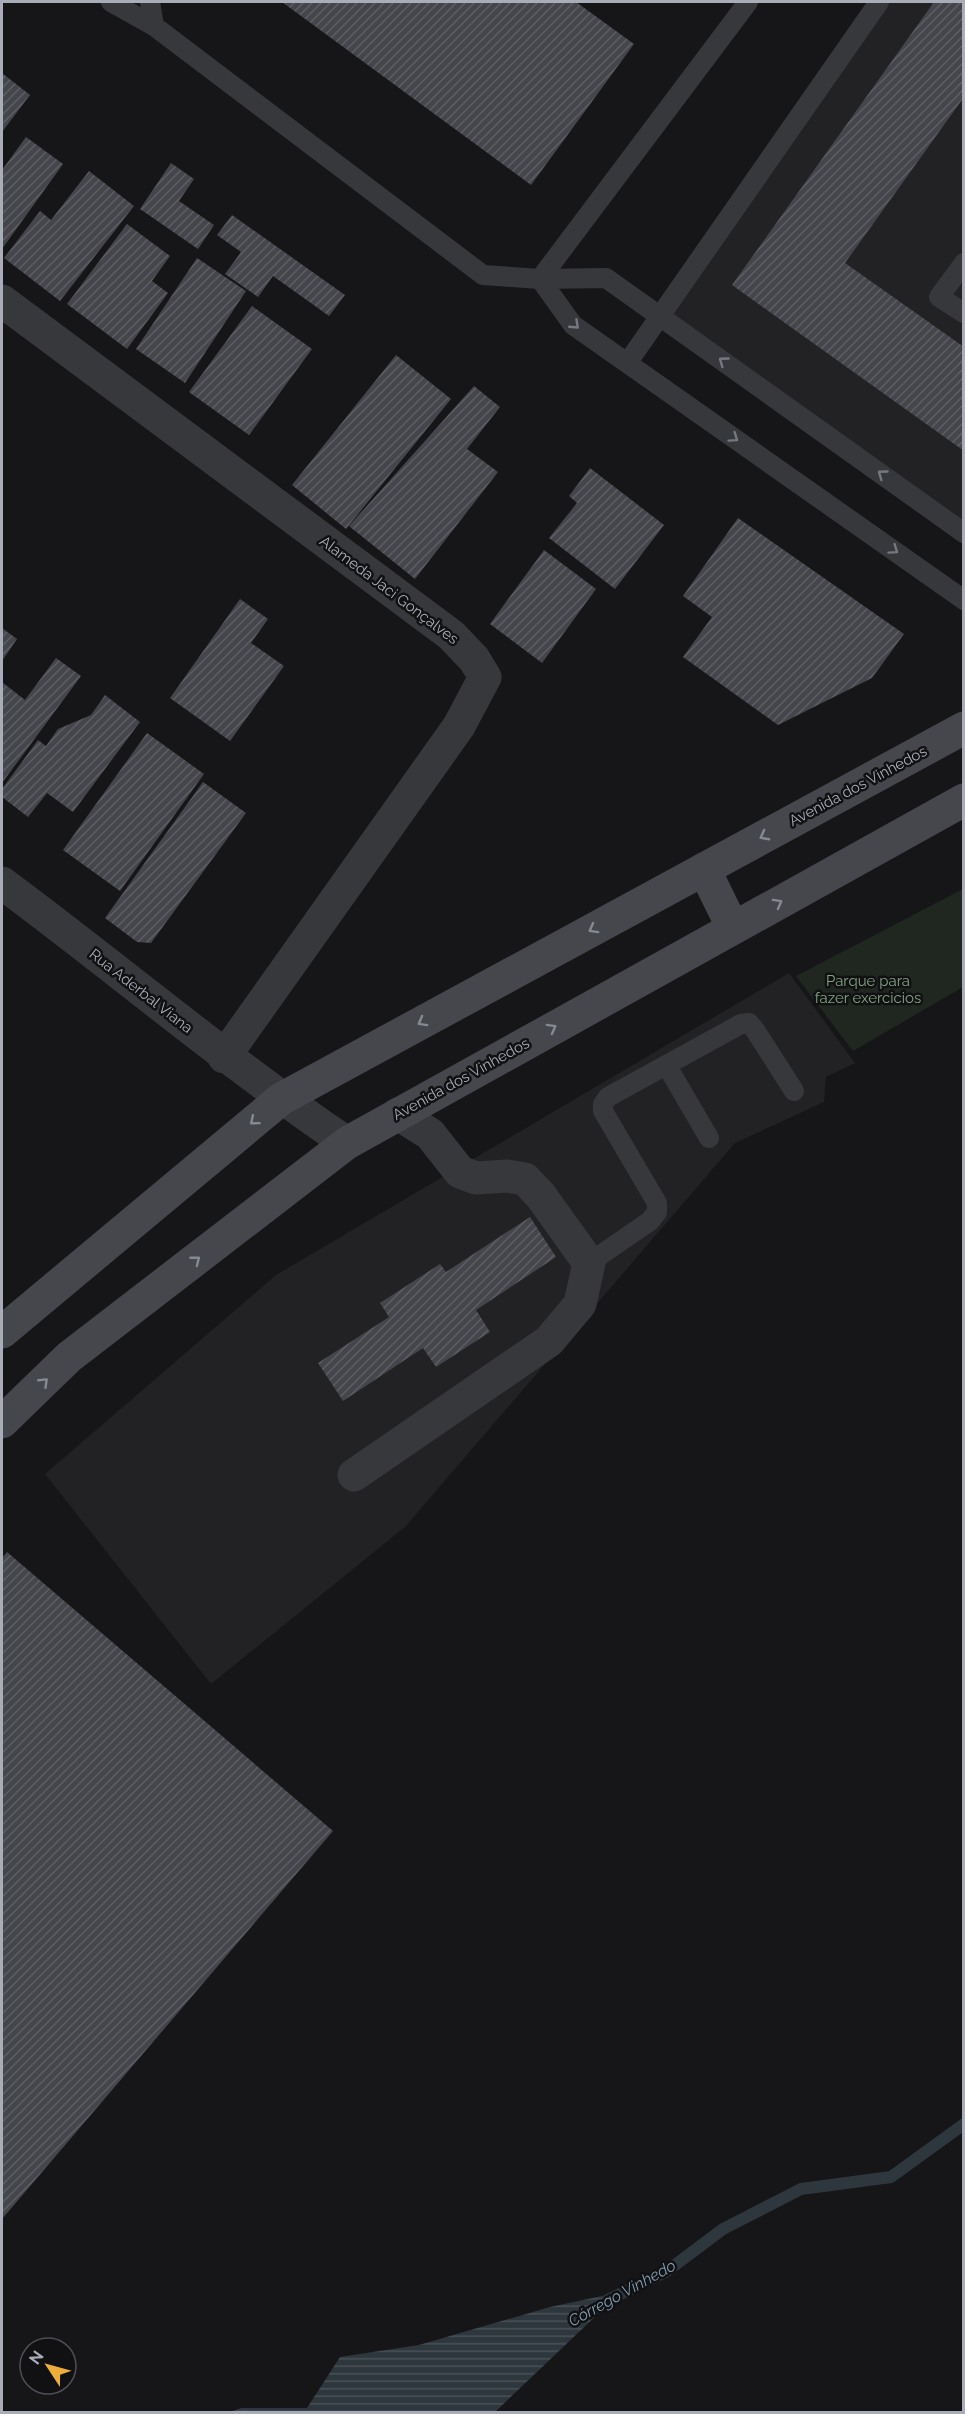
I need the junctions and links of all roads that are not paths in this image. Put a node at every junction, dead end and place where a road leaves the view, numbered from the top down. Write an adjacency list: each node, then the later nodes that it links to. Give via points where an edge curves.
1 (111, 2): 5 (lane)
2 (150, 2): 5 (lane)
3 (748, 2): 7 (lane)
4 (879, 2): 10 (lane)
5 (154, 26): 7 (lane, via 483,275)
6 (963, 263): 9 (lane, via 939,297)
7 (540, 279): 10 (lane, via 606,278); 11 (lane, one-way to 11, via 573,326)
8 (2, 301): 19 (street, Alameda Jaci Gonçalves, via 451,635 485,677 459,726)
9 (963, 313)
10 (660, 316): 11 (lane); 12 (lane, one-way to 10)
11 (628, 362): 13 (lane, one-way to 13)
12 (963, 533)
13 (963, 600)
14 (963, 728): 16 (main road, Avenida dos Vinhedos, one-way to 16)
15 (963, 800): 18 (main road, Avenida dos Vinhedos, one-way to 15)
16 (704, 869): 18 (main road); 22 (main road, Avenida dos Vinhedos, one-way to 22)
17 (2, 883): 19 (street, Rua Aderbal Viana)
18 (733, 928): 23 (main road, Avenida dos Vinhedos, one-way to 18)
19 (225, 1057): 22 (street, Rua Aderbal Viana)
20 (667, 1066): 21 (lane, via 749,1023); 24 (lane); 26 (lane, via 608,1097 603,1104 603,1111 657,1203 657,1212)
21 (794, 1091)
22 (281, 1099): 25 (street, Rua Aderbal Viana); 27 (main road, Avenida dos Vinhedos, one-way to 27)
23 (398, 1114): 25 (main road, Avenida dos Vinhedos); 26 (street, via 430,1134 460,1172 476,1178 525,1179)
24 (709, 1138)
25 (347, 1143): 28 (main road, Avenida dos Vinhedos, one-way to 25, via 69,1357)
26 (589, 1263): 29 (street, via 580,1304 549,1341)
27 (2, 1332)
28 (2, 1422)
29 (354, 1474)

